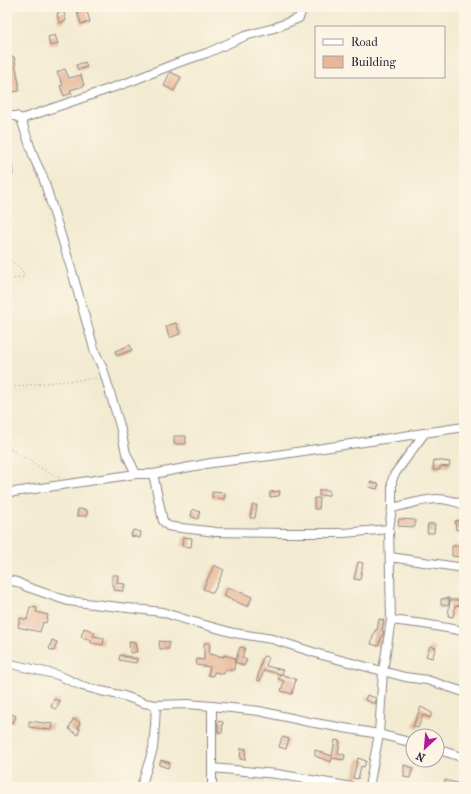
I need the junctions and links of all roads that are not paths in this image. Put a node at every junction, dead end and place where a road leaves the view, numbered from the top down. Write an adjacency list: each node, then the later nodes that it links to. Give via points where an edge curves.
1 (303, 7): 3 (street, via 299,18 280,26 245,36 129,82)
2 (7, 116): 3 (street)
3 (21, 119): 6 (street, via 43,177 92,345 103,369 126,453)
4 (464, 427): 5 (street)
5 (424, 434): 7 (street, via 211,463); 10 (street, via 394,475)
6 (136, 474): 7 (street); 8 (street)
7 (153, 474): 11 (street, via 163,521 168,526 216,532 344,533)
8 (7, 494)
9 (464, 505): 10 (street, via 442,498 425,499)
10 (392, 508): 11 (street)
11 (389, 529): 12 (street)
12 (390, 557): 13 (street); 15 (street)
13 (464, 568)
14 (7, 580): 18 (street, via 68,601 162,612 234,633 272,639 322,656)
15 (391, 620): 16 (street); 18 (street)
16 (464, 631)
17 (7, 663): 20 (street, via 58,675 82,686)
18 (383, 671): 19 (street, via 427,680); 22 (street)
19 (464, 692)
20 (156, 705): 21 (street); 27 (street, via 153,749)
21 (212, 706): 22 (street, via 259,711); 26 (street)
22 (379, 734): 23 (street); 30 (street)
23 (405, 741)
24 (445, 752): 25 (street)
25 (464, 758)
26 (212, 768): 28 (street); 29 (street, via 277,774)
27 (141, 787)
28 (212, 787)
29 (352, 787)
30 (369, 787)

